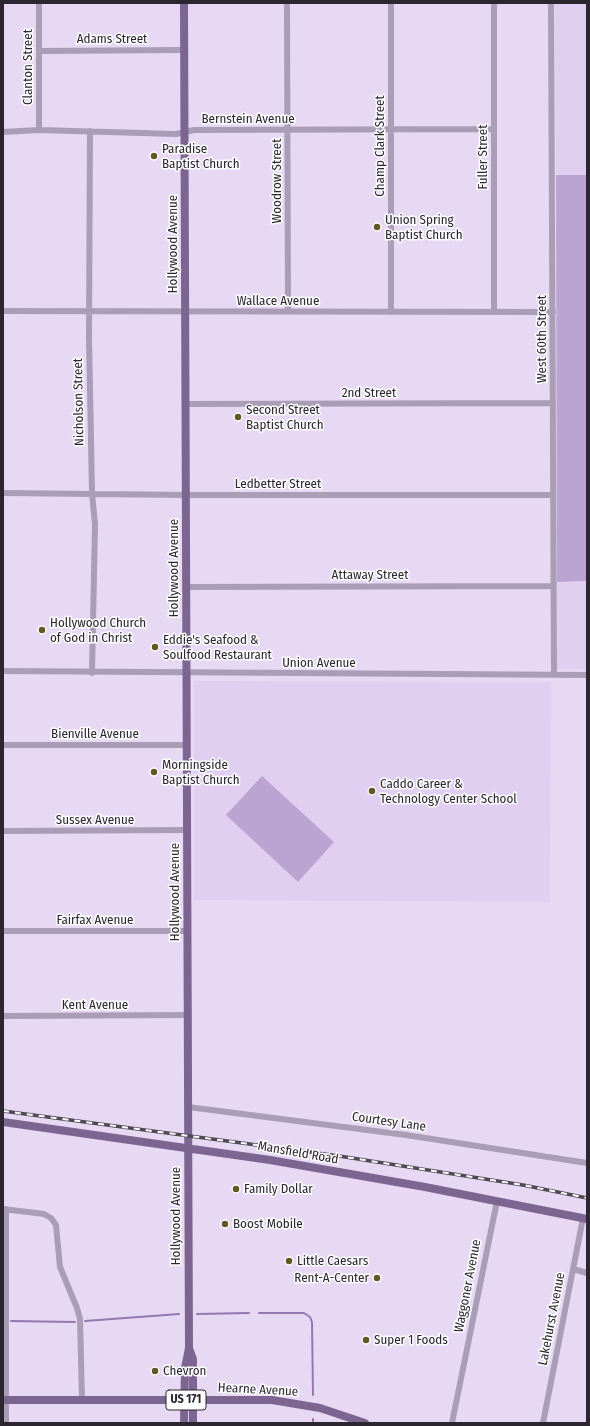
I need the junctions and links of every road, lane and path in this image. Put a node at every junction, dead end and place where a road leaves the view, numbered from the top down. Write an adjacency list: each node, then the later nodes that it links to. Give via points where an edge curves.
1 (39, 3): 8 (street, Clanton Street)
2 (184, 3): 7 (main road, Hollywood Avenue)
3 (287, 3): 12 (street, Woodrow Street)
4 (391, 3): 9 (street, Champ Clark Street)
5 (494, 3): 10 (street, Fuller Street)
6 (551, 3): 22 (street, West 60th Street)
7 (184, 50): 8 (street, Adams Street); 15 (main road, Hollywood Avenue)
8 (40, 51): 11 (street, Clanton Street)
9 (391, 129): 10 (street, Bernstein Avenue); 12 (street, Bernstein Avenue); 20 (street, Champ Clark Street)
10 (494, 129): 21 (street, Fuller Street)
11 (39, 130): 13 (street, Bernstein Avenue); 14 (street, Bernstein Avenue)
12 (288, 130): 15 (street, Bernstein Avenue, via 194,130); 19 (street, Woodrow Street)
13 (90, 131): 15 (street, Bernstein Avenue); 16 (street, Nicholson Street)
14 (3, 132)
15 (185, 133): 17 (main road, Hollywood Avenue)
16 (90, 310): 17 (street, Wallace Avenue); 18 (street, Wallace Avenue); 26 (street, Nicholson Street)
17 (185, 310): 19 (street, Wallace Avenue); 24 (main road, Hollywood Avenue)
18 (3, 311)
19 (288, 311): 20 (street, Wallace Avenue)
20 (391, 312): 21 (street, Wallace Avenue)
21 (494, 312): 22 (street, Wallace Avenue)
22 (552, 312): 23 (street, West 60th Street)
23 (553, 403): 24 (street, 2nd Street); 28 (street, West 60th Street)
24 (186, 404): 27 (main road, Hollywood Avenue)
25 (3, 492): 26 (street, Ledbetter Street)
26 (92, 493): 27 (street, Ledbetter Street); 32 (street, Nicholson Street, via 95,524)
27 (186, 495): 28 (street, Ledbetter Street); 30 (main road, Hollywood Avenue)
28 (553, 495): 29 (street, West 60th Street)
29 (553, 586): 30 (street, Attaway Street); 34 (street, West 60th Street)
30 (186, 587): 33 (main road, Hollywood Avenue)
31 (3, 671): 32 (street, Union Avenue)
32 (92, 673): 33 (street, Union Avenue)
33 (187, 673): 34 (street, Union Avenue); 37 (main road, Hollywood Avenue)
34 (554, 675): 35 (street, Union Avenue)
35 (587, 675)
36 (3, 745): 37 (street, Bienville Avenue)
37 (187, 745): 38 (main road, Hollywood Avenue)
38 (187, 830): 39 (street, Sussex Avenue); 41 (main road, Hollywood Avenue)
39 (3, 831)
40 (3, 930): 41 (street, Fairfax Avenue)
41 (188, 931): 42 (main road, Hollywood Avenue)
42 (188, 1015): 43 (street, Kent Avenue); 44 (main road, Hollywood Avenue)
43 (3, 1016)
44 (188, 1106): 46 (main road, Hollywood Avenue); 47 (street, Courtesy Lane, via 406,1135)
45 (3, 1122): 46 (main road, Mansfield Road)
46 (188, 1148): 48 (main road, Mansfield Road, via 285,1162); 53 (main road, Hollywood Avenue)
47 (587, 1163)
48 (497, 1201): 50 (main road, Mansfield Road); 62 (street, Waggoner Avenue)
49 (5, 1209): 54 (street); 55 (street, via 44,1214 56,1225 60,1267 80,1319)
50 (585, 1219): 51 (street, Lakehurst Avenue)
51 (573, 1269): 52 (street); 63 (street, Lakehurst Avenue)
52 (587, 1272)
53 (189, 1348): 56 (main road, Hollywood Avenue); 57 (main road, Hollywood Avenue, via 193,1359)
54 (5, 1400): 55 (main road, Hearne Avenue / US 171); 58 (street)
55 (82, 1400): 56 (main road, Hearne Avenue / US 171)
56 (184, 1400): 57 (main road, Hearne Avenue / US 171); 59 (main road, Hollywood Avenue)
57 (193, 1400): 60 (main road, Hollywood Avenue); 61 (main road, Hearne Avenue / US 171, via 249,1399 291,1402 320,1408)
58 (6, 1423)
59 (184, 1423)
60 (193, 1423)
61 (365, 1423)
62 (452, 1423)
63 (543, 1423)

